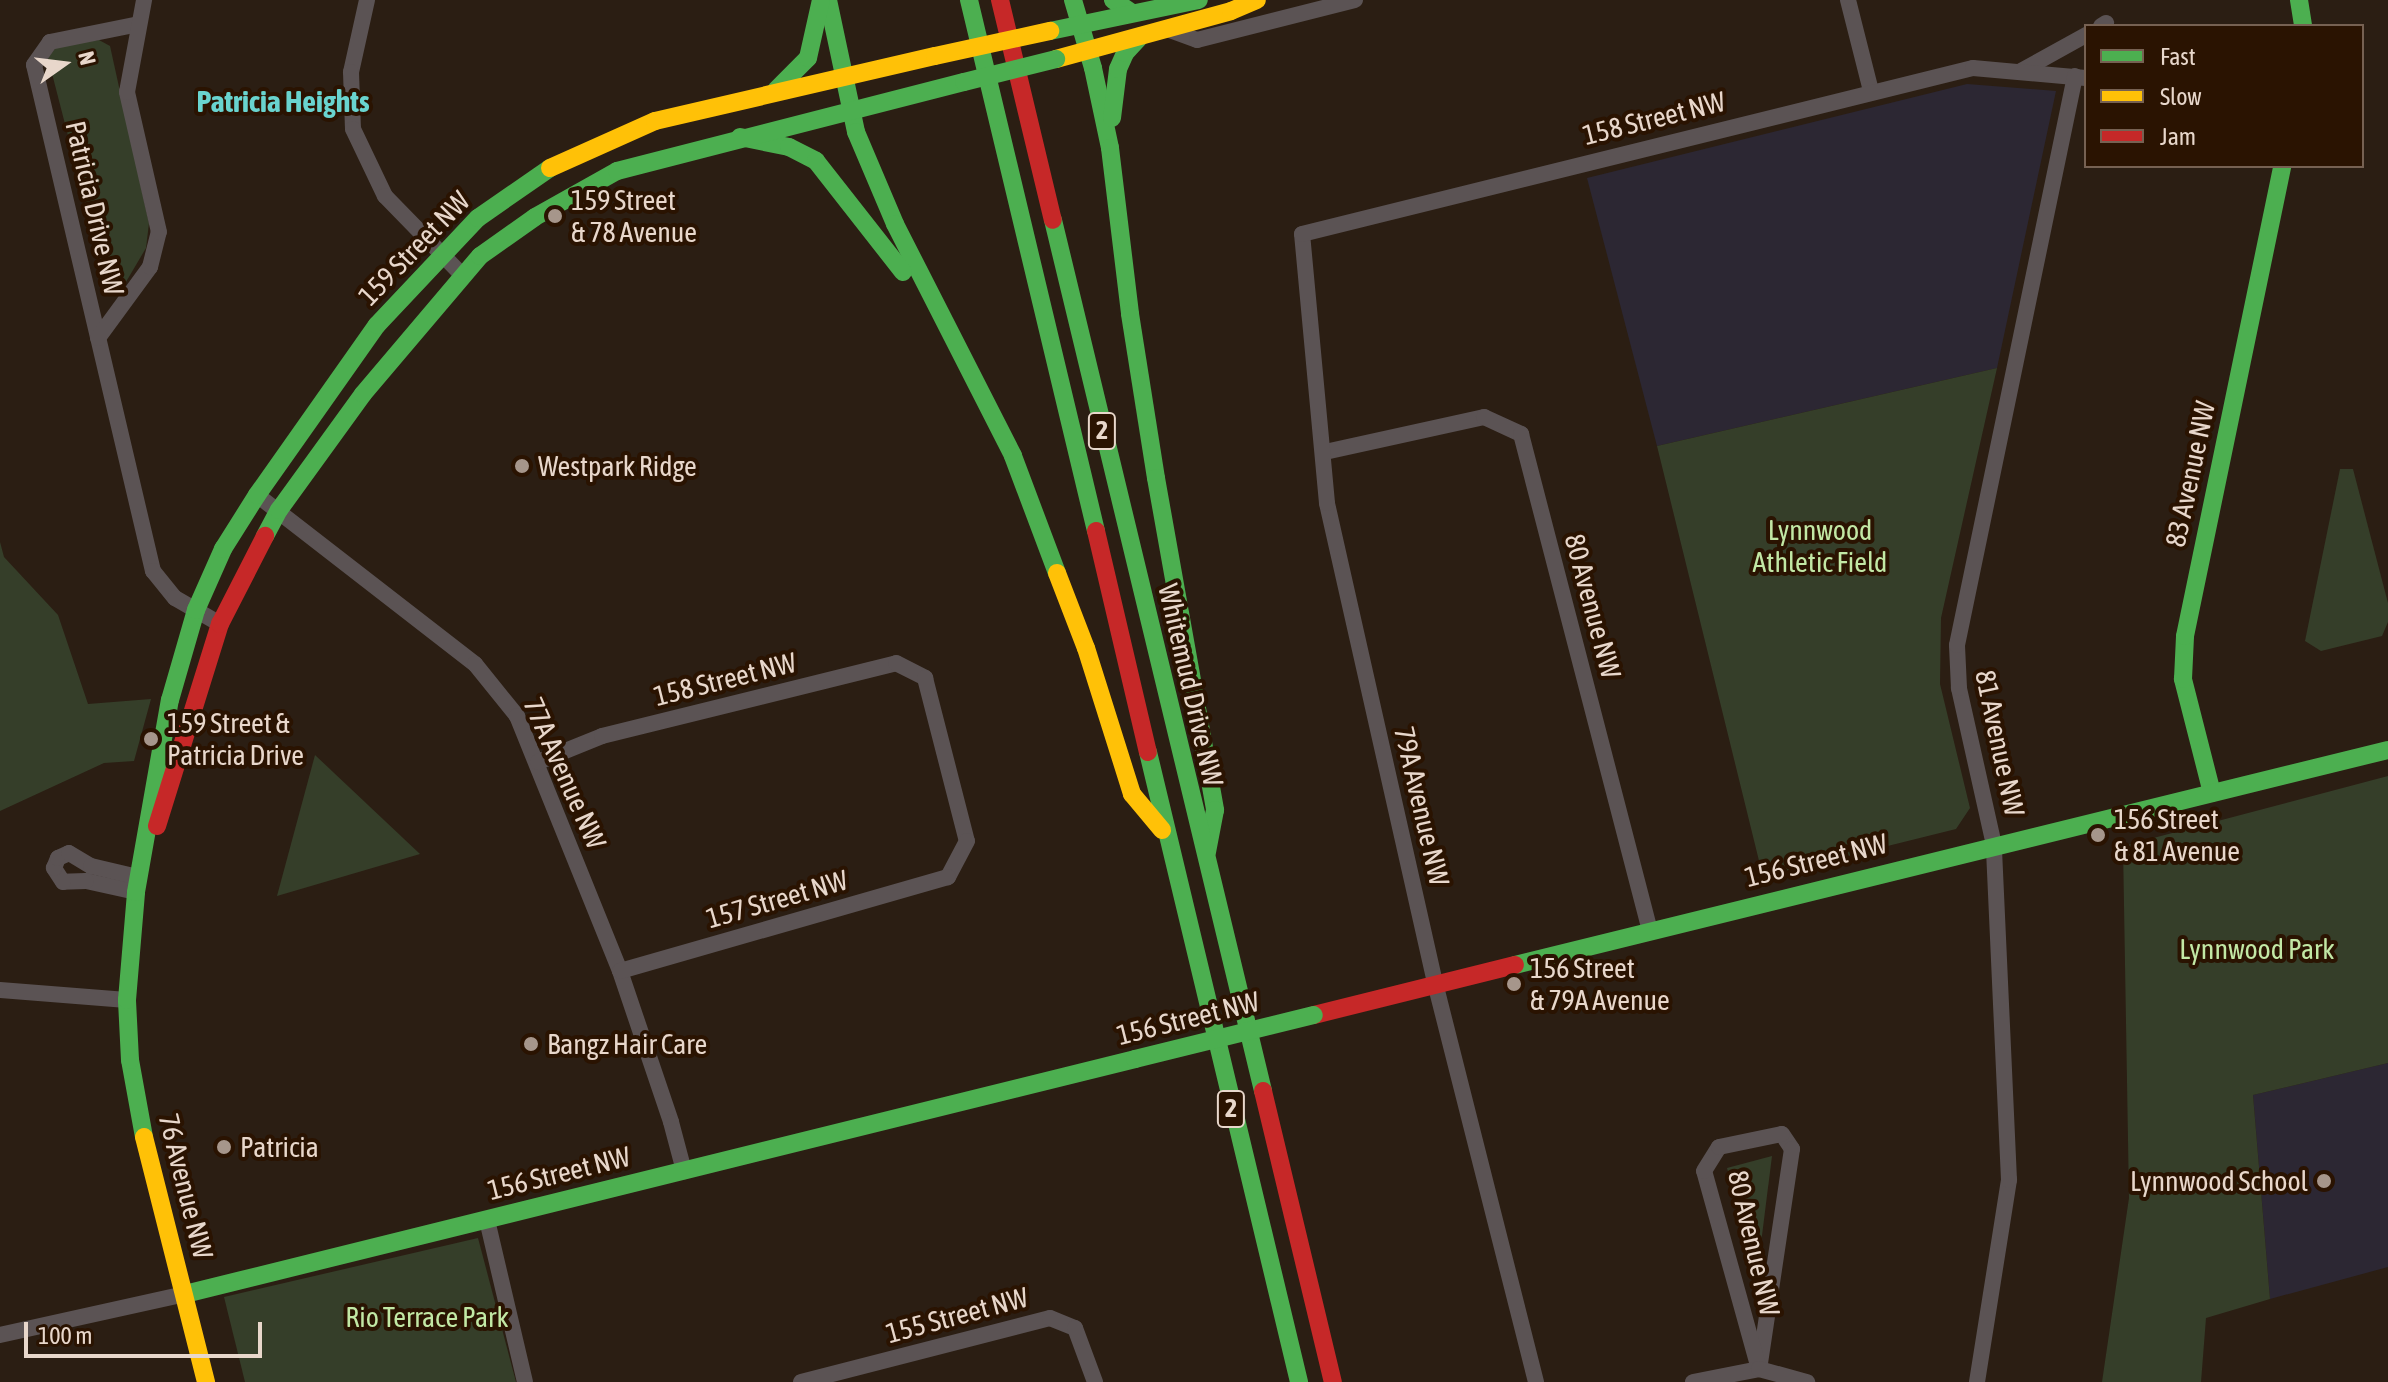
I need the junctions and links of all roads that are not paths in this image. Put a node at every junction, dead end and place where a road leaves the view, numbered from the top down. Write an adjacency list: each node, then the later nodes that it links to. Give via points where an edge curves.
1 (144, 0): 16 (street, Patricia Drive NW)
2 (367, 0): 33 (street, via 351,72 353,129 385,196)
3 (821, 0): 26 (main road, via 808,58)
4 (828, 0): 24 (main road)
5 (969, 0): 45 (main road, Whitemud Drive NW / 2)
6 (1000, 0): 47 (main road, Whitemud Drive NW / 2)
7 (1073, 0): 17 (main road)
8 (1113, 0): 15 (main road)
9 (1199, 0): 14 (main road, 159 Street NW)
10 (1257, 0): 19 (main road, 159 Street NW)
11 (1355, 0): 19 (street, 159 Street NW, via 1197,40)
12 (1848, 0): 27 (street)
13 (2299, 0): 18 (main road)
14 (1166, 4): 15 (main road, 159 Street NW)
15 (1132, 13): 17 (main road, 159 Street NW)
16 (139, 24): 35 (street, Patricia Drive NW, via 127,92 159,232 150,267); 35 (street, Patricia Drive NW, via 50,42 34,65)
17 (1079, 24): 22 (main road); 24 (main road, 159 Street NW, bridge)
18 (2303, 24)
19 (1167, 29): 20 (main road, 159 Street NW)
20 (1141, 36): 22 (main road, 159 Street NW); 30 (main road, via 1118,69)
21 (2084, 36): 23 (street)
22 (1088, 51): 28 (main road, 159 Street NW, bridge); 30 (main road)
23 (2020, 71): 25 (street, 158 Street NW); 27 (street, 158 Street NW, via 1973,68)
24 (842, 76): 26 (main road, 159 Street NW); 28 (main road)
25 (2080, 77): 46 (street, 81 Avenue NW, via 1957,645 1959,688)
26 (776, 90): 33 (main road, 159 Street NW, via 655,121 563,160 478,218)
27 (1871, 91): 32 (street, 158 Street NW)
28 (851, 108): 29 (main road, 159 Street NW); 36 (main road, via 895,224)
29 (740, 137): 34 (main road, 159 Street NW, via 617,171 535,217); 36 (main road, via 789,147 816,161 834,180 902,270)
30 (1110, 148): 47 (main road, via 1149,433 1215,810)
31 (2282, 168): 44 (main road, 83 Avenue NW, via 2185,636 2183,679)
32 (1302, 234): 37 (street, 79A Avenue NW)
33 (442, 253): 34 (street); 38 (main road, 159 Street NW, via 377,325)
34 (462, 275): 39 (main road, 159 Street NW, via 363,394)
35 (98, 338): 40 (street, Patricia Drive NW, via 153,571 175,598)
36 (989, 407): 45 (main road, via 1051,550 1132,794)
37 (1325, 452): 50 (street, 80 Avenue NW, via 1484,417 1521,434); 52 (street, 79A Avenue NW, via 1327,503)
38 (257, 495): 39 (street, 77A Avenue NW); 40 (main road, 159 Street NW, via 223,549)
39 (279, 510): 41 (main road, 159 Street NW); 43 (street, 77A Avenue NW, via 475,664 517,716)
40 (196, 610): 41 (street, Patricia Drive NW); 49 (main road, 159 Street NW, via 170,700)
41 (220, 624): 49 (main road, 159 Street NW)
42 (2388, 750): 44 (main road, 156 Street NW)
43 (538, 762): 48 (street, 158 Street NW, via 602,736 896,663 925,678 967,841); 51 (street, 77A Avenue NW)
44 (2212, 793): 46 (main road, 156 Street NW)
45 (1166, 835): 65 (main road, Whitemud Drive NW / 2)
46 (1994, 845): 50 (main road, 156 Street NW); 70 (street, 81 Avenue NW, via 2009,1180)
47 (1205, 862): 66 (main road, Whitemud Drive NW / 2)
48 (948, 877): 51 (street, 157 Street NW)
49 (137, 885): 54 (main road, 159 Street NW)
50 (1650, 931): 52 (main road, 156 Street NW)
51 (620, 971): 55 (street, 77A Avenue NW)
52 (1436, 987): 55 (main road, 156 Street NW, bridge); 67 (street, 79A Avenue NW)
53 (0, 990): 54 (street)
54 (127, 1000): 57 (main road, 76 Avenue NW, via 135,1091)
55 (684, 1171): 56 (main road, 156 Street NW)
56 (487, 1220): 57 (main road, 156 Street NW); 62 (street)
57 (185, 1294): 58 (street, 156 Street NW); 61 (main road, 76 Avenue NW)
58 (0, 1335)
59 (1759, 1369): 59 (street, 80 Avenue NW, via 1792,1149 1782,1134 1719,1147 1704,1171); 68 (street); 69 (street)
60 (853, 1376): 63 (street, 155 Street NW); 64 (street, 155 Street NW, via 1050,1318 1075,1328)
61 (206, 1382)
62 (525, 1382)
63 (801, 1382)
64 (1095, 1382)
65 (1299, 1382)
66 (1333, 1382)
67 (1536, 1382)
68 (1693, 1382)
69 (1807, 1382)
70 (1977, 1382)

